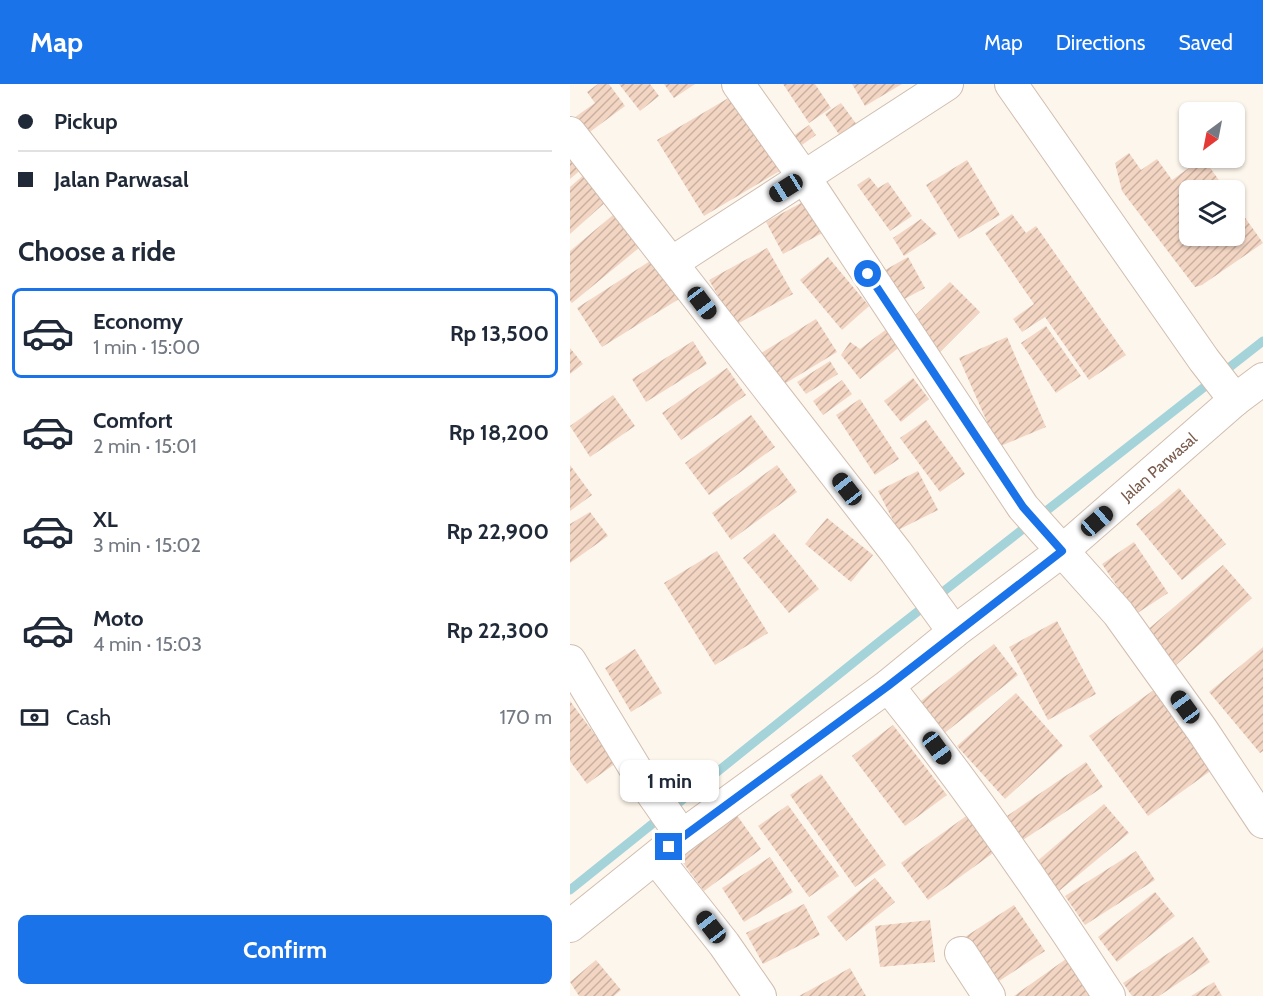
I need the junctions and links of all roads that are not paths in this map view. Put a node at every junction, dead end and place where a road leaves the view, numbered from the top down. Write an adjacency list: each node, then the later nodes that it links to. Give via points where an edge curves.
1 (738, 84): 5 (street)
2 (947, 84): 5 (street)
3 (1011, 84): 8 (street)
4 (570, 133): 6 (street)
5 (804, 177): 6 (street); 9 (street)
6 (673, 262): 10 (street)
7 (1263, 379): 8 (street, Jalan Parwasal)
8 (1233, 396): 9 (street, Jalan Parwasal)
9 (1042, 529): 10 (street, Jalan Parwasal); 13 (street, via 1118,613)
10 (948, 624): 12 (street, Jalan Parwasal)
11 (570, 661): 14 (street, via 638,773)
12 (888, 686): 14 (street, Jalan Parwasal); 20 (street, via 944,757)
13 (1263, 822)
14 (682, 836): 15 (street, Jalan Parwasal)
15 (656, 858): 16 (street, Jalan Parwasal); 18 (street)
16 (570, 926)
17 (961, 953): 19 (street)
18 (760, 996)
19 (989, 996)
20 (1109, 996)

